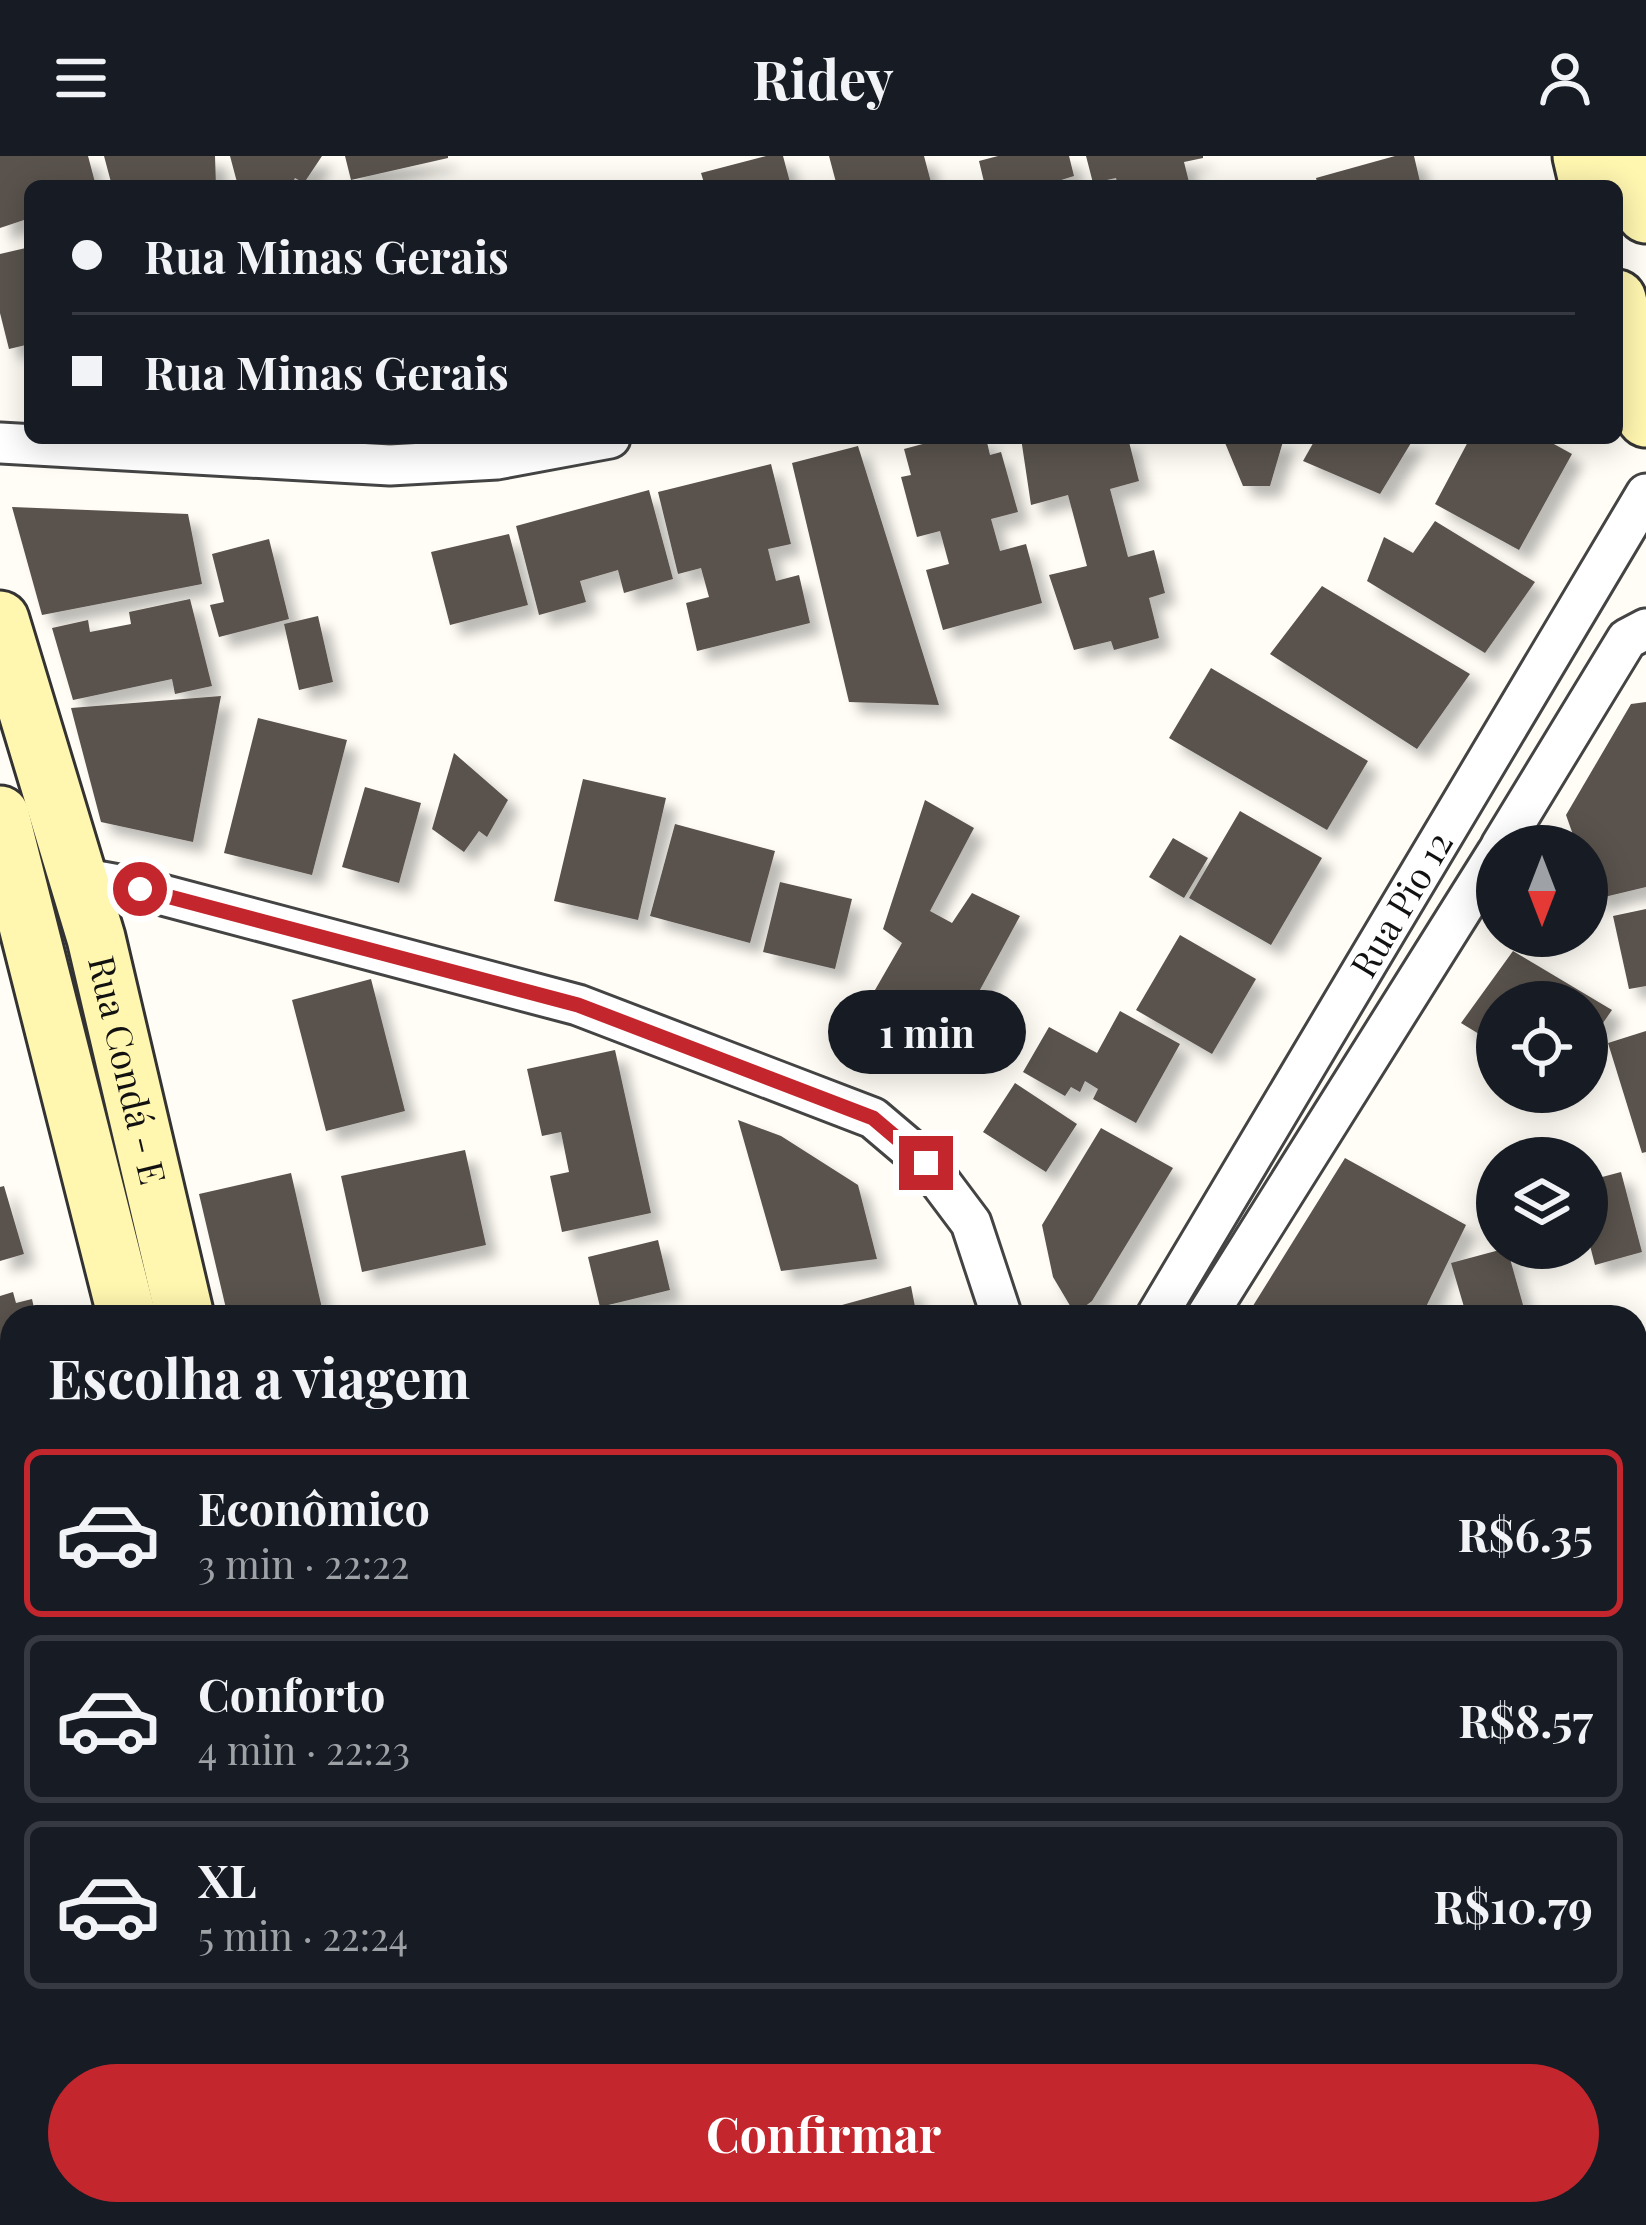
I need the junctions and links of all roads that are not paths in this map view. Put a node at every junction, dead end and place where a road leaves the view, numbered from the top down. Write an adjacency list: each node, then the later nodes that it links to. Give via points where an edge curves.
1 (1631, 156): 2 (street)
2 (1646, 214)
3 (1623, 333): 4 (street)
4 (1634, 396)
5 (0, 443): 6 (street, via 391,464 496,459)
6 (577, 444)
7 (1646, 494): 12 (street, Rua Pio 12)
8 (0, 620): 13 (street, Rua Condá - E)
9 (1646, 629): 11 (street, Rua Pio 12, via 1627,639)
10 (0, 815): 16 (street, Rua Condá - E)
11 (1514, 825)
12 (1426, 864): 15 (street); 20 (street, Rua Pio 12)
13 (80, 878): 18 (street, Rua Condá - E); 19 (street, via 578,1005 873,1118 926,1163 971,1223)
14 (1476, 887): 15 (street, Rua Pio 12)
15 (1473, 892): 21 (street, Rua Pio 12)
16 (10, 895): 17 (street, Rua Condá - E)
17 (124, 1305)
18 (182, 1305)
19 (998, 1305)
20 (1163, 1305)
21 (1214, 1305)

